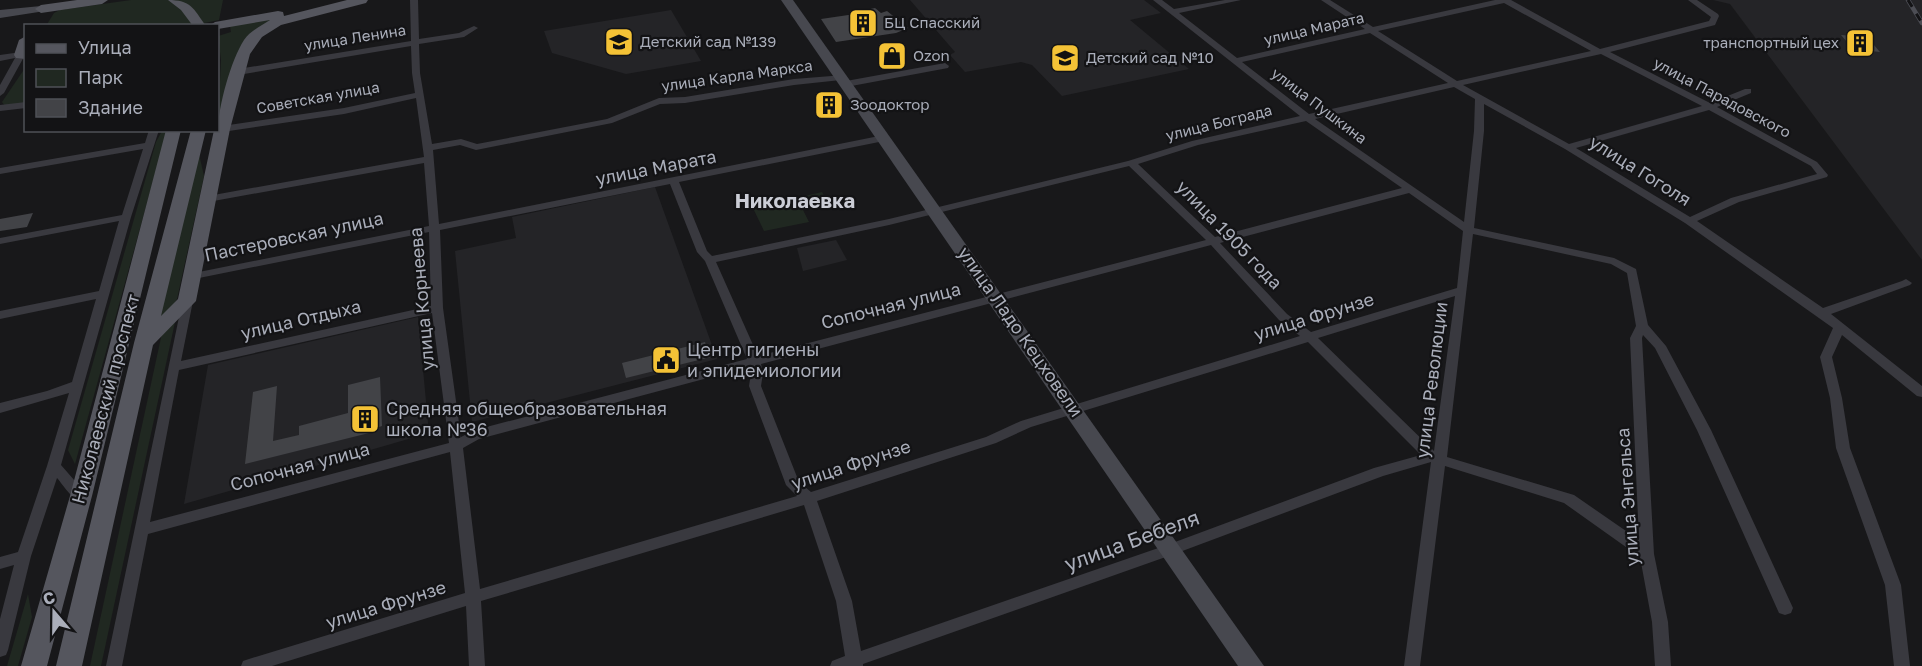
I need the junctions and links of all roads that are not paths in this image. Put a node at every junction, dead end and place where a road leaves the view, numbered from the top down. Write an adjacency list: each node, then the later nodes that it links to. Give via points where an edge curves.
1 (102, 0): 11 (main road)
2 (174, 0): 15 (main road)
3 (360, 0): 16 (main road); 25 (main road, via 298,15 265,28 250,41)
4 (414, 0): 19 (street, улица Корнеева)
5 (787, 0): 26 (main road, улица Ладо Кецховели)
6 (1157, 0): 12 (street, улица Пушкина)
7 (1237, 0): 12 (street)
8 (1325, 0): 18 (street, улица Гоголя)
9 (1505, 0): 18 (street, улица Марата); 20 (street, улица Парадовского)
10 (1692, 0): 20 (street, улица Бограда, via 1715,16 1712,23)
11 (43, 4): 13 (main road); 14 (main road)
12 (1173, 12): 23 (street, улица Пушкина)
13 (0, 15)
14 (34, 24)
15 (198, 24)
16 (219, 25)
17 (474, 28): 19 (street, улица Ленина, via 461,35)
18 (1374, 30): 23 (street, улица Марата); 27 (street, улица Гоголя)
19 (415, 43): 25 (street, улица Ленина); 30 (street, улица Корнеева)
20 (1600, 51): 27 (street, улица Бограда); 33 (street, улица Парадовского)
21 (23, 55): 22 (street); 29 (street)
22 (0, 58)
23 (1234, 62): 35 (street, улица Пушкина)
24 (945, 66): 26 (street, улица Карла Маркса)
25 (238, 72): 36 (main road)
26 (843, 80): 41 (main road, улица Ладо Кецховели); 44 (street, улица Карла Маркса, via 794,82 659,101 609,120 476,147 461,142)
27 (1455, 84): 31 (street, улица Гоголя); 35 (street, улица Бограда)
28 (1748, 92): 33 (street)
29 (0, 93)
30 (420, 95): 36 (street, Советская улица); 44 (street, улица Корнеева)
31 (1479, 97): 43 (street, улица Гоголя); 55 (street, улица Революции)
32 (24, 105): 34 (street)
33 (1710, 107): 43 (street); 53 (street, улица Парадовского, via 1814,164 1823,175 1735,200)
34 (0, 108)
35 (1307, 117): 45 (street, улица Бограда, via 1195,143); 49 (street, улица Пушкина)
36 (222, 129): 47 (main road)
37 (153, 132): 42 (street)
38 (173, 132): 81 (main road, Николаевский проспект)
39 (200, 132): 71 (main road, Николаевский проспект)
40 (202, 132): 47 (main road)
41 (884, 138): 48 (street, улица Марата); 51 (main road, улица Ладо Кецховели)
42 (149, 145): 46 (street); 52 (street)
43 (1568, 147): 53 (street, улица Гоголя)
44 (428, 153): 50 (street, улица Карла Маркса); 54 (street, улица Корнеева)
45 (1131, 163): 51 (street, улица Бограда); 57 (street, улица 1905 года)
46 (0, 171)
47 (212, 172): 50 (main road)
48 (674, 182): 54 (street, улица Марата); 58 (street, via 702,252)
49 (1408, 190): 55 (street, улица Пушкина); 57 (street, Сопочная улица)
50 (208, 200): 59 (main road)
51 (934, 210): 58 (street, улица Бограда); 63 (main road, улица Ладо Кецховели)
52 (126, 217): 56 (street); 62 (street)
53 (1689, 221): 66 (street, улица Гоголя)
54 (434, 228): 59 (street, Пастеровская улица); 65 (street, улица Корнеева)
55 (1468, 230): 61 (street, улица Революции); 68 (street, улица Энгельса, via 1614,261 1632,271)
56 (0, 241)
57 (1212, 241): 63 (street, Сопочная улица); 70 (street, улица 1905 года, via 1283,317)
58 (710, 260): 72 (street)
59 (194, 276): 64 (main road)
60 (1906, 283): 66 (street)
61 (1462, 291): 70 (street, улица Фрунзе); 79 (street, улица Революции)
62 (104, 294): 67 (street); 74 (street)
63 (997, 299): 72 (street, Сопочная улица); 77 (main road, улица Ладо Кецховели)
64 (187, 301): 71 (main road); 73 (street)
65 (437, 308): 73 (street, улица Отдыха); 78 (street, улица Корнеева)
66 (1822, 313): 69 (street, улица Гоголя)
67 (0, 315)
68 (1642, 326): 85 (street, улица Энгельса, via 1635,338); 89 (street, via 1660,346 1704,430)
69 (1840, 327): 75 (street, улица Гоголя); 100 (street, via 1826,357 1843,448 1893,585)
70 (1310, 337): 77 (street, улица Фрунзе); 79 (street, улица 1905 года)
71 (144, 343): 93 (main road, Николаевский проспект)
72 (754, 361): 78 (street, Сопочная улица, via 475,435); 82 (street, via 755,386 793,485)
73 (174, 367): 83 (street)
74 (77, 385): 76 (street); 80 (street)
75 (1922, 393)
76 (0, 408)
77 (1075, 410): 82 (street, улица Фрунзе); 84 (main road, улица Ладо Кецховели)
78 (455, 446): 83 (street, Сопочная улица); 88 (street, улица Корнеева)
79 (1435, 458): 84 (street, улица Бебеля, via 1379,472); 85 (street, via 1569,499); 98 (street, улица Революции)
80 (54, 466): 81 (street); 86 (street)
81 (81, 496): 92 (main road, Николаевский проспект)
82 (809, 498): 88 (street, улица Фрунзе); 91 (street, via 844,601)
83 (141, 530): 94 (street)
84 (1172, 549): 91 (street, улица Бебеля); 97 (main road, улица Ладо Кецховели)
85 (1647, 554): 99 (street, улица Энгельса, via 1660,622)
86 (24, 556): 87 (street); 90 (street)
87 (0, 563)
88 (473, 597): 95 (street, улица Фрунзе); 96 (street, улица Корнеева)
89 (1785, 608)
90 (0, 650)
91 (849, 664)
92 (34, 666)
93 (69, 666)
94 (114, 666)
95 (249, 666)
96 (477, 666)
97 (1252, 666)
98 (1412, 666)
99 (1663, 666)
100 (1902, 666)

